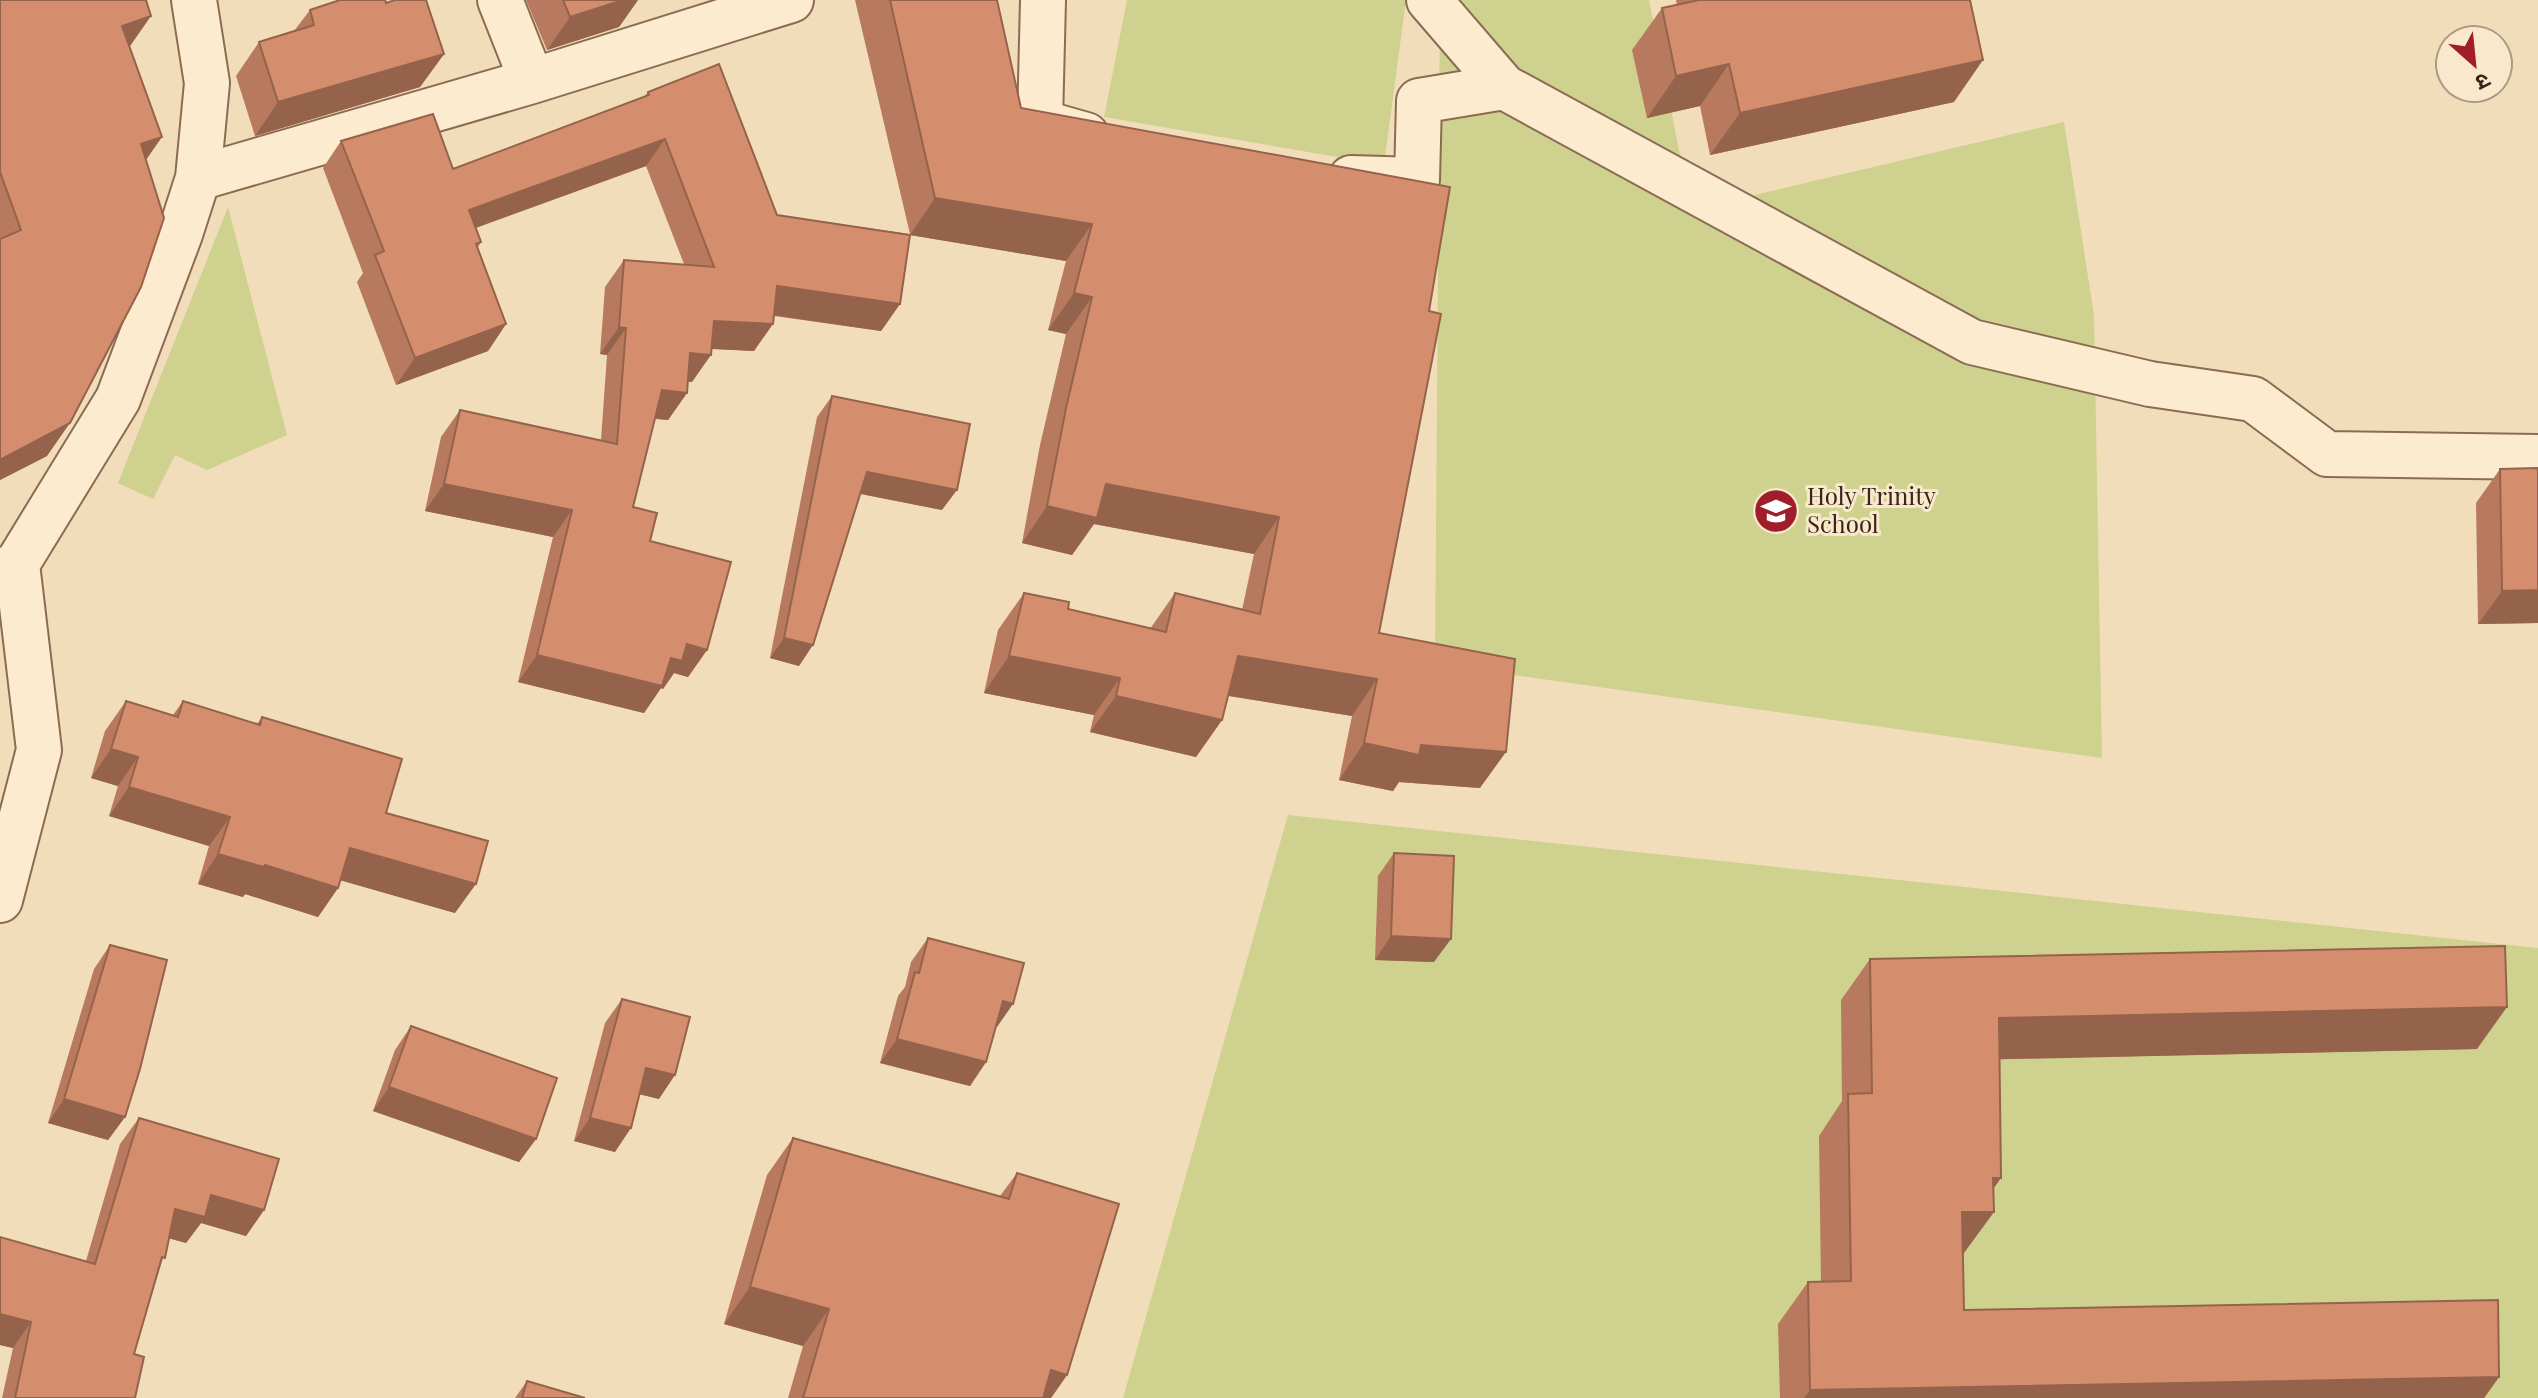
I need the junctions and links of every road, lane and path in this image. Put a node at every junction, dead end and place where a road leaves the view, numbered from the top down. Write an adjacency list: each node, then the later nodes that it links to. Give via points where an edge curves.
1 (194, 0): 10 (street, via 207,83)
2 (500, 0): 6 (street)
3 (791, 0): 6 (street)
4 (1043, 0): 8 (street, via 1040,122)
5 (1429, 0): 7 (street)
6 (532, 81): 10 (street)
7 (1504, 87): 9 (street, via 1419,101 1417,180); 11 (street, via 1972,342 2150,384 2253,399 2327,454)
8 (1119, 143)
9 (1311, 176)
10 (198, 178): 12 (street, via 118,399)
11 (2538, 457)
12 (8, 569): 13 (street, via 39,750)
13 (0, 900)

